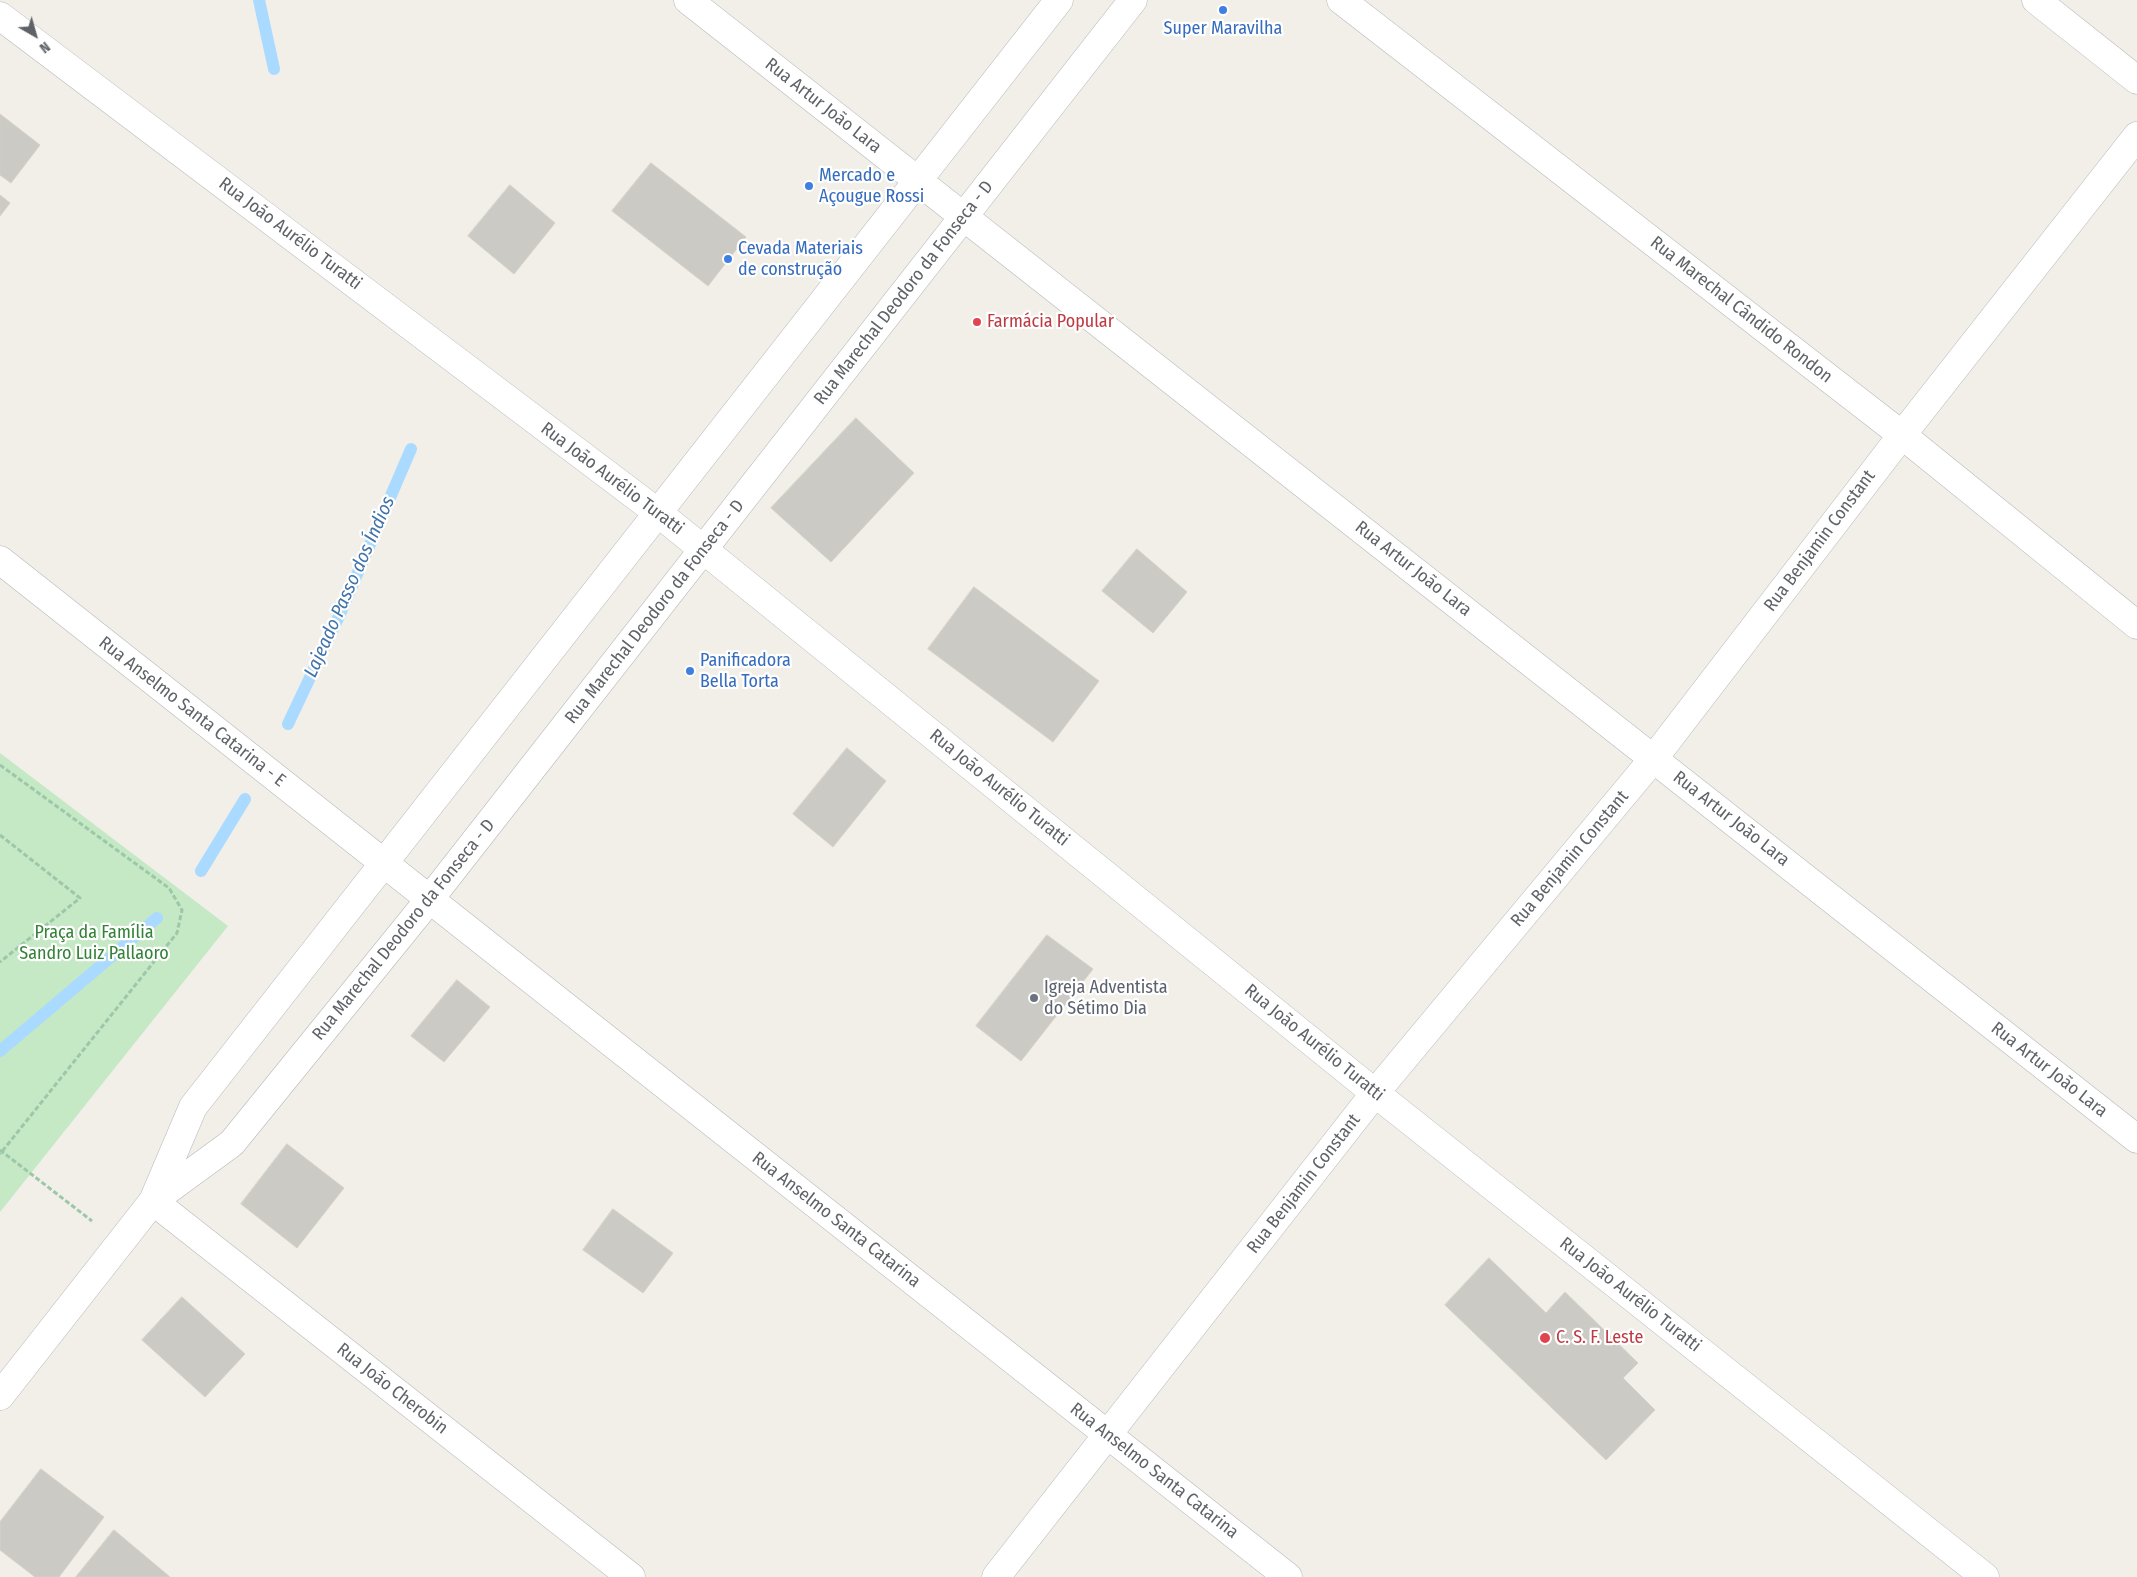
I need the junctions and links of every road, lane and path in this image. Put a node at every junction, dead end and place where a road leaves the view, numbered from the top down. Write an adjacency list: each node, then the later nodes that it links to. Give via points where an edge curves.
1 (688, 0): 9 (street, Rua Artur João Lara)
2 (1059, 0): 9 (street, Rua Marechal Deodoro da Fonseca - D)
3 (1133, 0): 10 (street, Rua Marechal Deodoro da Fonseca - D)
4 (1340, 0): 11 (street, Rua Marechal Cândido Rondon)
5 (2036, 0): 7 (street)
6 (0, 16): 12 (street, Rua João Aurélio Turatti)
7 (2137, 80)
8 (2137, 136): 11 (street, Rua Benjamin Constant)
9 (918, 181): 10 (street, Rua Artur João Lara); 12 (street, Rua Marechal Deodoro da Fonseca - D)
10 (964, 217): 13 (street, Rua Marechal Deodoro da Fonseca - D); 16 (street, Rua Artur João Lara)
11 (1902, 434): 15 (street, Rua Marechal Cândido Rondon); 16 (street, Rua Benjamin Constant)
12 (657, 512): 13 (street, Rua João Aurélio Turatti); 19 (street, Rua Marechal Deodoro da Fonseca - D)
13 (703, 549): 20 (street, Rua Marechal Deodoro da Fonseca - D); 22 (street, Rua João Aurélio Turatti)
14 (0, 560): 19 (street, Rua Anselmo Santa Catarina - E)
15 (2137, 625)
16 (1654, 758): 22 (street, Rua Benjamin Constant); 23 (street, Rua Artur João Lara)
17 (0, 765): 24 (path, via 169,888 182,910 177,933)
18 (0, 836): 21 (path, via 80,898)
19 (384, 864): 20 (street, Rua Anselmo Santa Catarina); 25 (street, Rua Marechal Deodoro da Fonseca - D, via 193,1107)
20 (429, 900): 25 (street, Rua Marechal Deodoro da Fonseca - D, via 232,1142); 28 (street, Rua Anselmo Santa Catarina)
21 (0, 962)
22 (1375, 1093): 28 (street, Rua Benjamin Constant); 32 (street, Rua João Aurélio Turatti)
23 (2137, 1139)
24 (1, 1152): 26 (path)
25 (153, 1201): 26 (street, Rua Marechal Deodoro da Fonseca - D); 29 (street, Rua João Cherobin)
26 (120, 1243): 27 (street, Rua Marechal Deodoro da Fonseca - D)
27 (0, 1396)
28 (1107, 1435): 30 (street, Rua Benjamin Constant); 31 (street, Rua Anselmo Santa Catarina)
29 (631, 1577)
30 (996, 1577)
31 (1288, 1577)
32 (1985, 1577)

